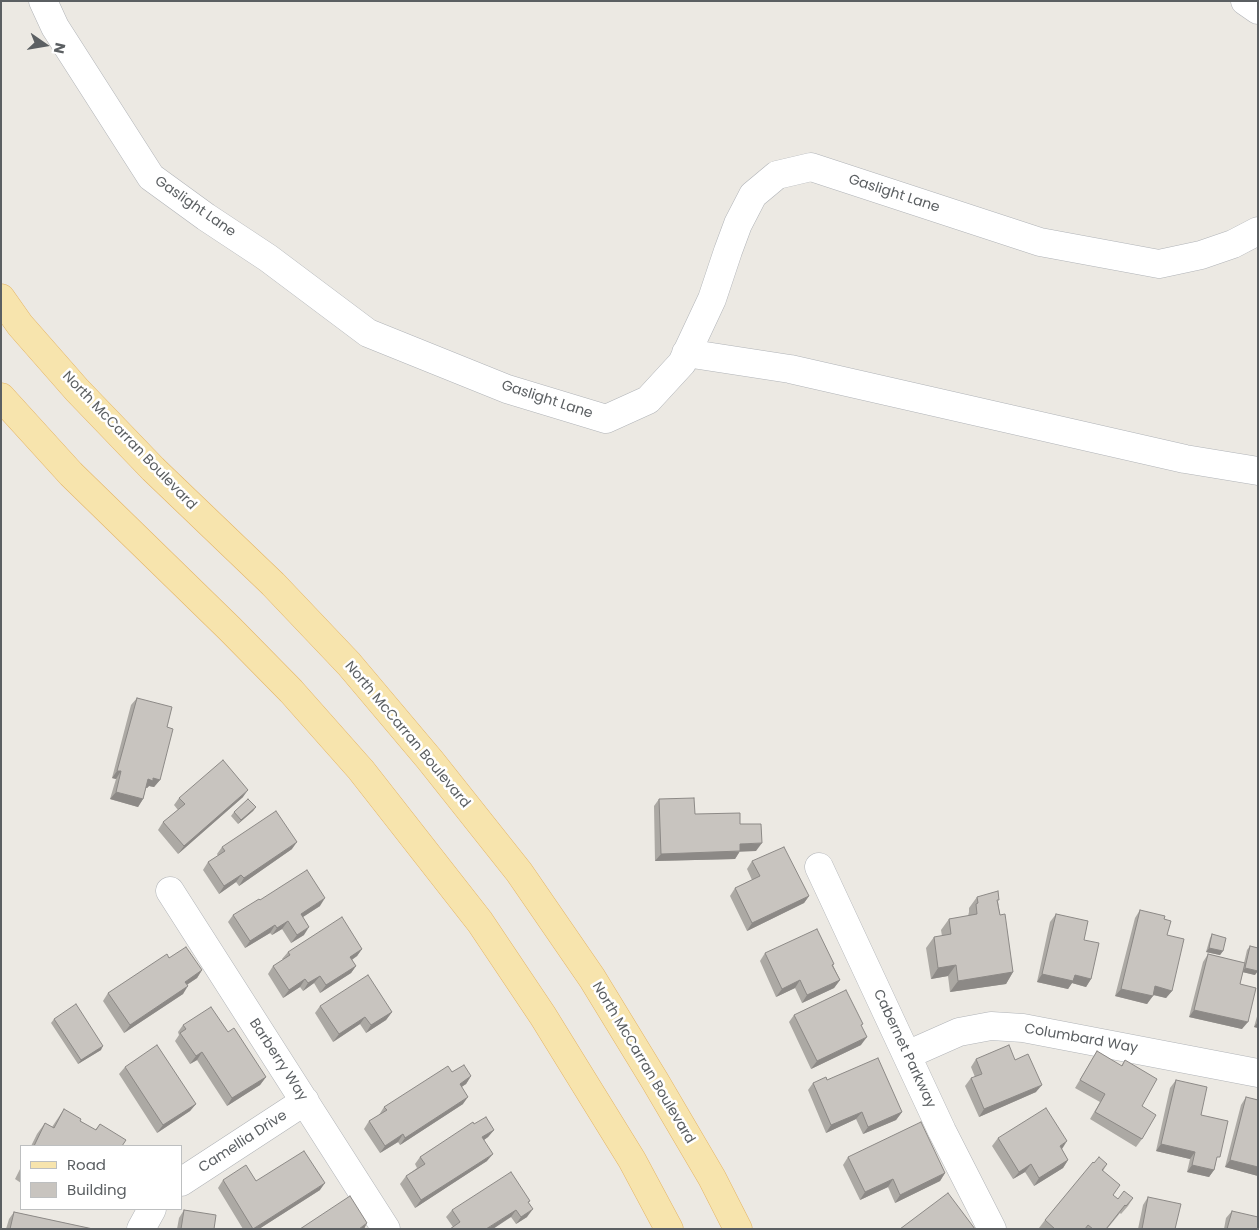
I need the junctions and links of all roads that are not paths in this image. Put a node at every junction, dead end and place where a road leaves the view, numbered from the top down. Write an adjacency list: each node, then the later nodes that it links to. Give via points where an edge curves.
1 (43, 1): 6 (street, Gaslight Lane, via 55,27 151,177 268,258 368,333 507,389 606,419 648,400)
2 (1245, 1): 3 (street)
3 (1258, 10)
4 (1258, 232): 6 (street, Gaslight Lane, via 1201,255 1159,264 1040,242 811,167 777,174 753,195 738,224 712,299)
5 (1, 298): 19 (main road, North McCarran Boulevard, via 20,325 77,390 153,469 273,584 348,664 519,872 592,978 712,1178)
6 (686, 354): 8 (street, via 790,370 1185,459)
7 (1, 397): 18 (main road, via 71,474 291,691 361,770 480,922 538,1008 632,1160)
8 (1258, 470)
9 (819, 866): 11 (street, Cabernet Parkway)
10 (170, 891): 13 (street, Barberry Way)
11 (907, 1055): 12 (street, Columbard Way, via 959,1032 991,1026 1023,1028); 20 (street, Cabernet Parkway)
12 (1258, 1073)
13 (305, 1101): 14 (street, Camellia Drive); 17 (street, Barberry Way)
14 (182, 1181)
15 (151, 1210): 16 (street)
16 (141, 1229)
17 (386, 1229)
18 (668, 1229)
19 (738, 1229)
20 (992, 1229)

